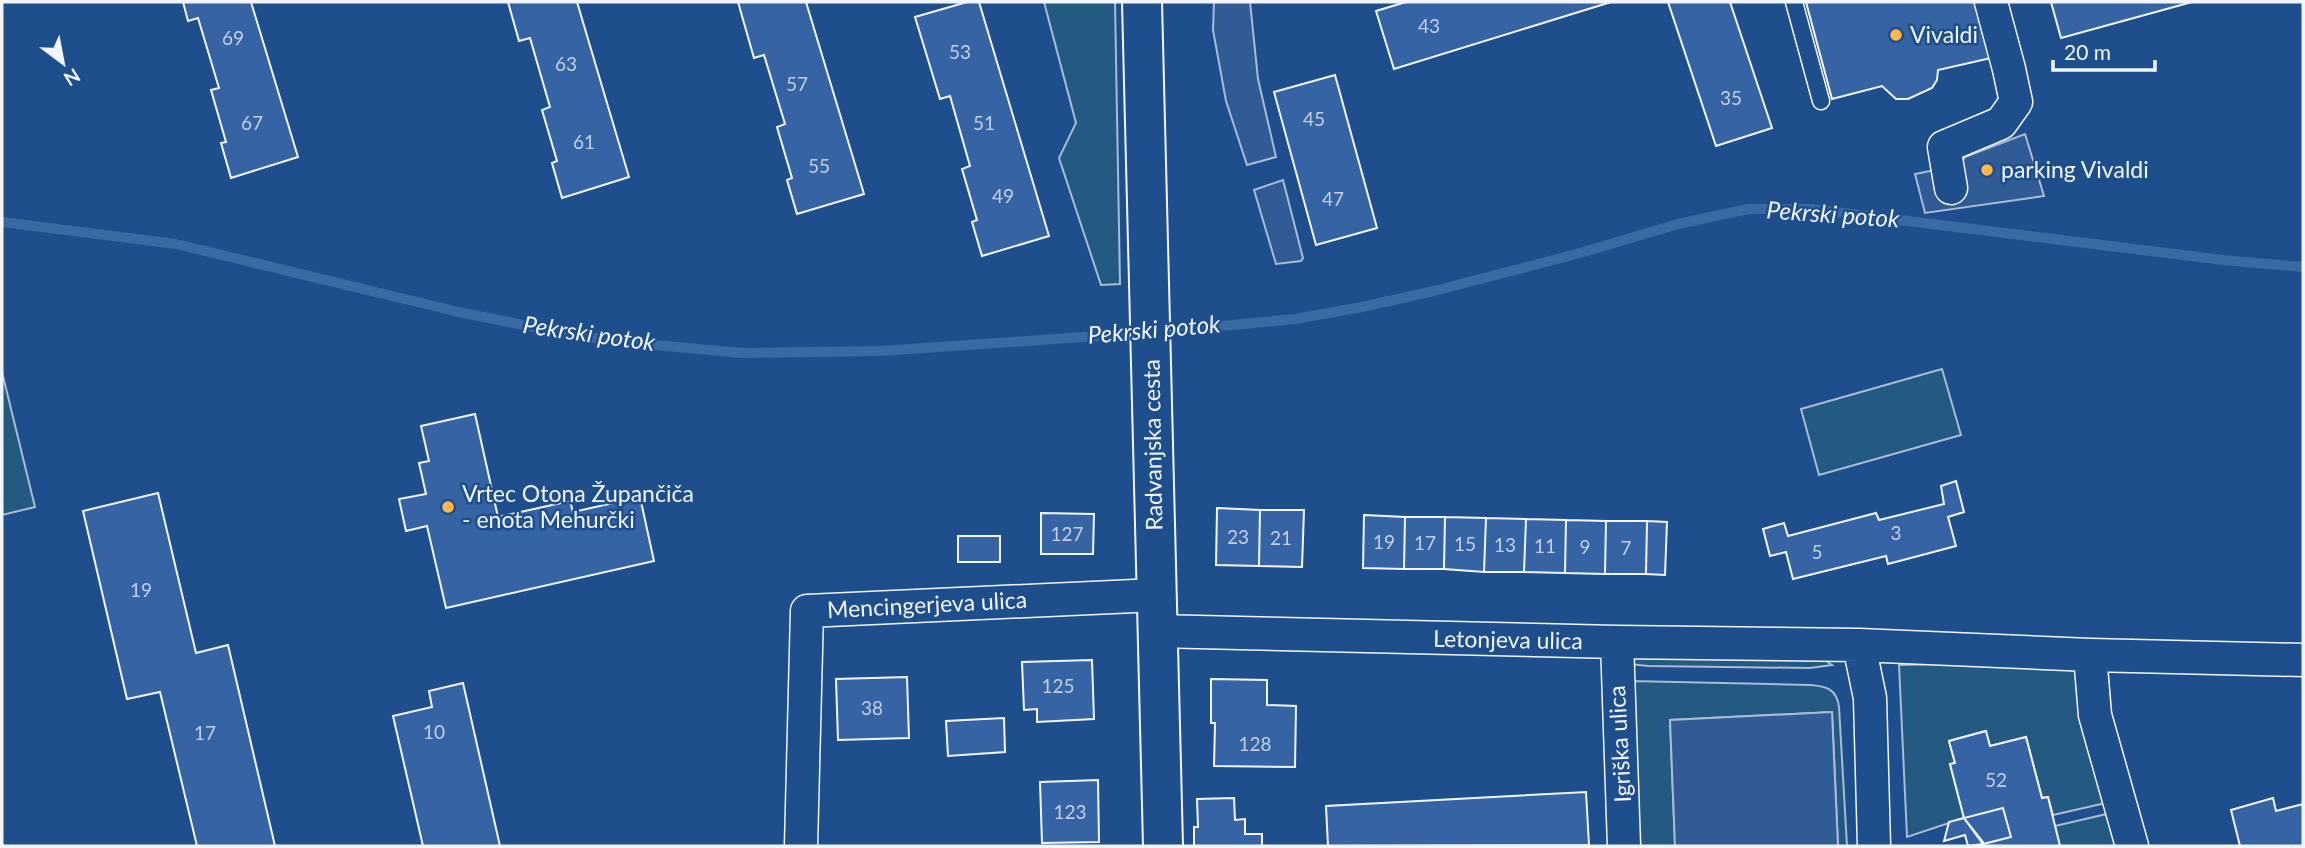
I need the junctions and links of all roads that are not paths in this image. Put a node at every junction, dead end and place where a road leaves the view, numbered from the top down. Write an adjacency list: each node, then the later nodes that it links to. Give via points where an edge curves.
1 (1142, 2): 6 (street, Radvanjska cesta)
2 (1794, 2): 4 (lane)
3 (1991, 2): 5 (street, via 2016,102 2001,123 1944,147)
4 (1821, 101)
5 (1951, 188)
6 (1156, 613): 7 (street, Letonjeva ulica); 11 (street, Mencingerjeva ulica, via 807,611); 12 (street, Radvanjska cesta)
7 (1617, 642): 8 (street, Letonjeva ulica); 13 (street, Igriška ulica)
8 (1859, 645): 9 (street, Letonjeva ulica); 14 (street, via 1870,698)
9 (2090, 655): 10 (street, Letonjeva ulica); 15 (street, via 2095,715)
10 (2303, 660)
11 (801, 846)
12 (1163, 846)
13 (1624, 846)
14 (1874, 846)
15 (2132, 846)

